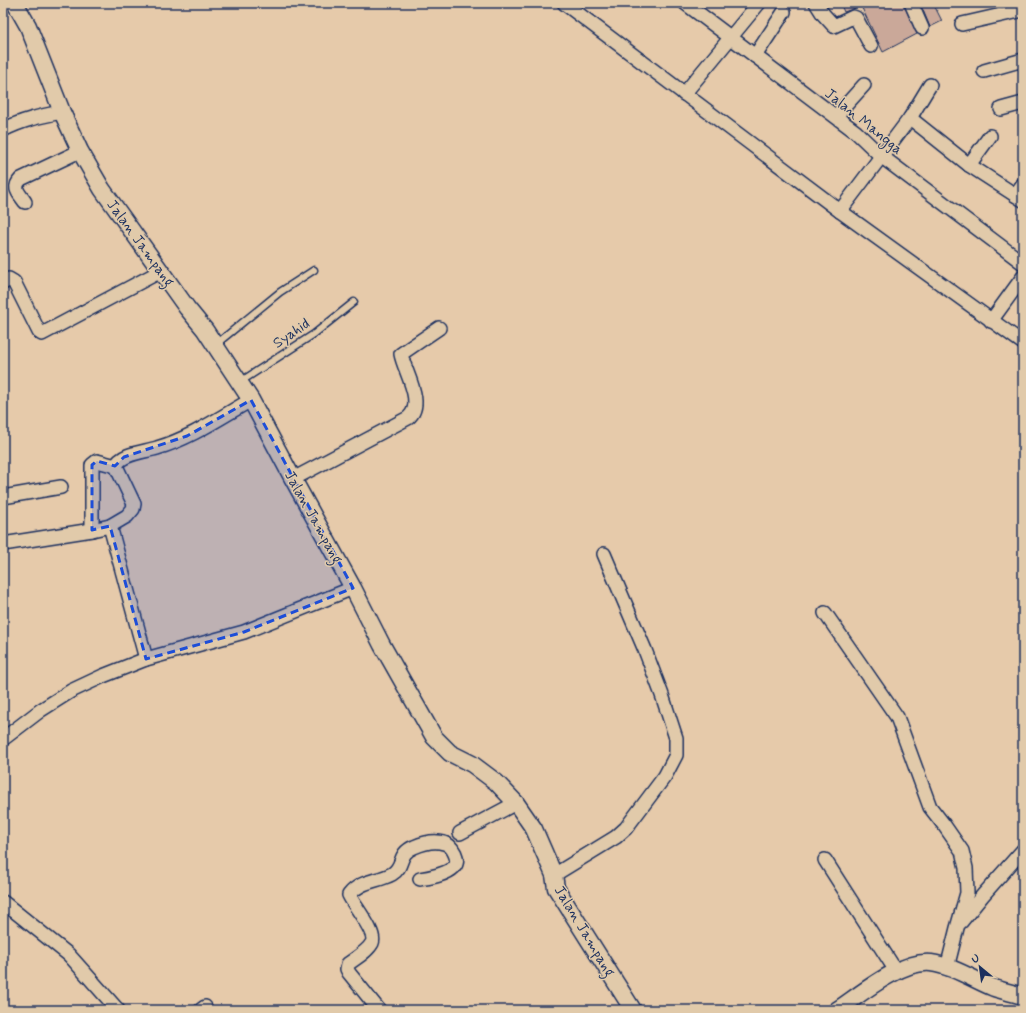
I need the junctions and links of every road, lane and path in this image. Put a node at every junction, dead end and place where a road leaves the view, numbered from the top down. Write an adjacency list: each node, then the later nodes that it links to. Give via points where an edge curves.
1 (15, 3): 21 (street, Jalan Jampang, via 40,52)
2 (564, 3): 18 (street)
3 (685, 3): 11 (street, Jalan Mangga)
4 (759, 3): 11 (street)
5 (816, 3): 12 (street, via 834,26 856,18)
6 (911, 3): 10 (street)
7 (1023, 10): 9 (street)
8 (784, 12): 13 (street)
9 (962, 24)
10 (922, 28)
11 (730, 38): 13 (street, Jalan Mangga); 18 (street)
12 (871, 46)
13 (755, 56): 22 (street, Jalan Mangga)
14 (1023, 60): 15 (street)
15 (984, 71)
16 (864, 85): 22 (street)
17 (930, 85): 23 (street)
18 (684, 94): 32 (street)
19 (1023, 103): 20 (street)
20 (1001, 109)
21 (62, 112): 24 (street, via 17,123); 26 (street, Jalan Jampang)
22 (836, 116): 27 (street, Jalan Mangga)
23 (910, 118): 27 (street); 28 (street)
24 (3, 130)
25 (990, 136): 28 (street)
26 (80, 151): 31 (street, via 21,179 16,189); 35 (street, Jalan Jampang, via 102,189)
27 (881, 156): 32 (street); 33 (street, Jalan Mangga)
28 (969, 165): 30 (street)
29 (1023, 184): 30 (street)
30 (1019, 197)
31 (24, 202)
32 (840, 211): 39 (street)
33 (1023, 263)
34 (314, 270): 41 (lane, via 280,292)
35 (161, 271): 37 (street, via 42,334 14,282 9,279); 41 (street, Jalan Jampang)
36 (1023, 277): 39 (street)
37 (3, 283)
38 (354, 302): 43 (lane, Syahid, via 314,334)
39 (991, 321): 42 (street)
40 (439, 328): 46 (street, via 401,354 414,393 412,414)
41 (215, 344): 43 (street, Jalan Jampang)
42 (1023, 344)
43 (240, 382): 44 (street, Jalan Jampang)
44 (251, 400): 45 (street, via 187,436 159,448 124,457); 46 (street, Jalan Jampang)
45 (116, 466): 49 (street, via 134,504 127,516); 50 (street, via 97,461 92,465)
46 (293, 479): 53 (street, Jalan Jampang)
47 (61, 487): 48 (street)
48 (3, 497)
49 (110, 526): 50 (street); 55 (street)
50 (92, 530): 51 (street)
51 (3, 544)
52 (604, 554): 61 (street, via 662,695 676,738 676,755 665,776 626,828 616,837)
53 (353, 588): 55 (street, via 244,632); 57 (street, Jalan Jampang, via 434,737 450,754 472,764 496,782)
54 (825, 613): 64 (street, via 897,717 930,807 962,851 967,893)
55 (146, 659): 56 (street, via 71,691)
56 (3, 738)
57 (516, 803): 58 (street); 61 (street, Jalan Jampang, via 534,829)
58 (460, 833)
59 (1023, 850): 64 (street)
60 (825, 860): 66 (street)
61 (554, 875): 70 (street, Jalan Jampang, via 556,888)
62 (420, 879): 68 (street, via 441,874 455,867 458,861 446,843 426,842 408,850 399,869 356,888 350,896 372,933 373,940 371,945 348,964 347,969)
63 (3, 902): 69 (street, via 69,955)
64 (957, 928): 65 (street)
65 (947, 968): 66 (street, via 931,963 916,964); 67 (street, via 995,988)
66 (896, 971): 71 (street)
67 (1023, 996)
68 (377, 1009)
69 (118, 1010)
70 (633, 1010)
71 (837, 1010)

